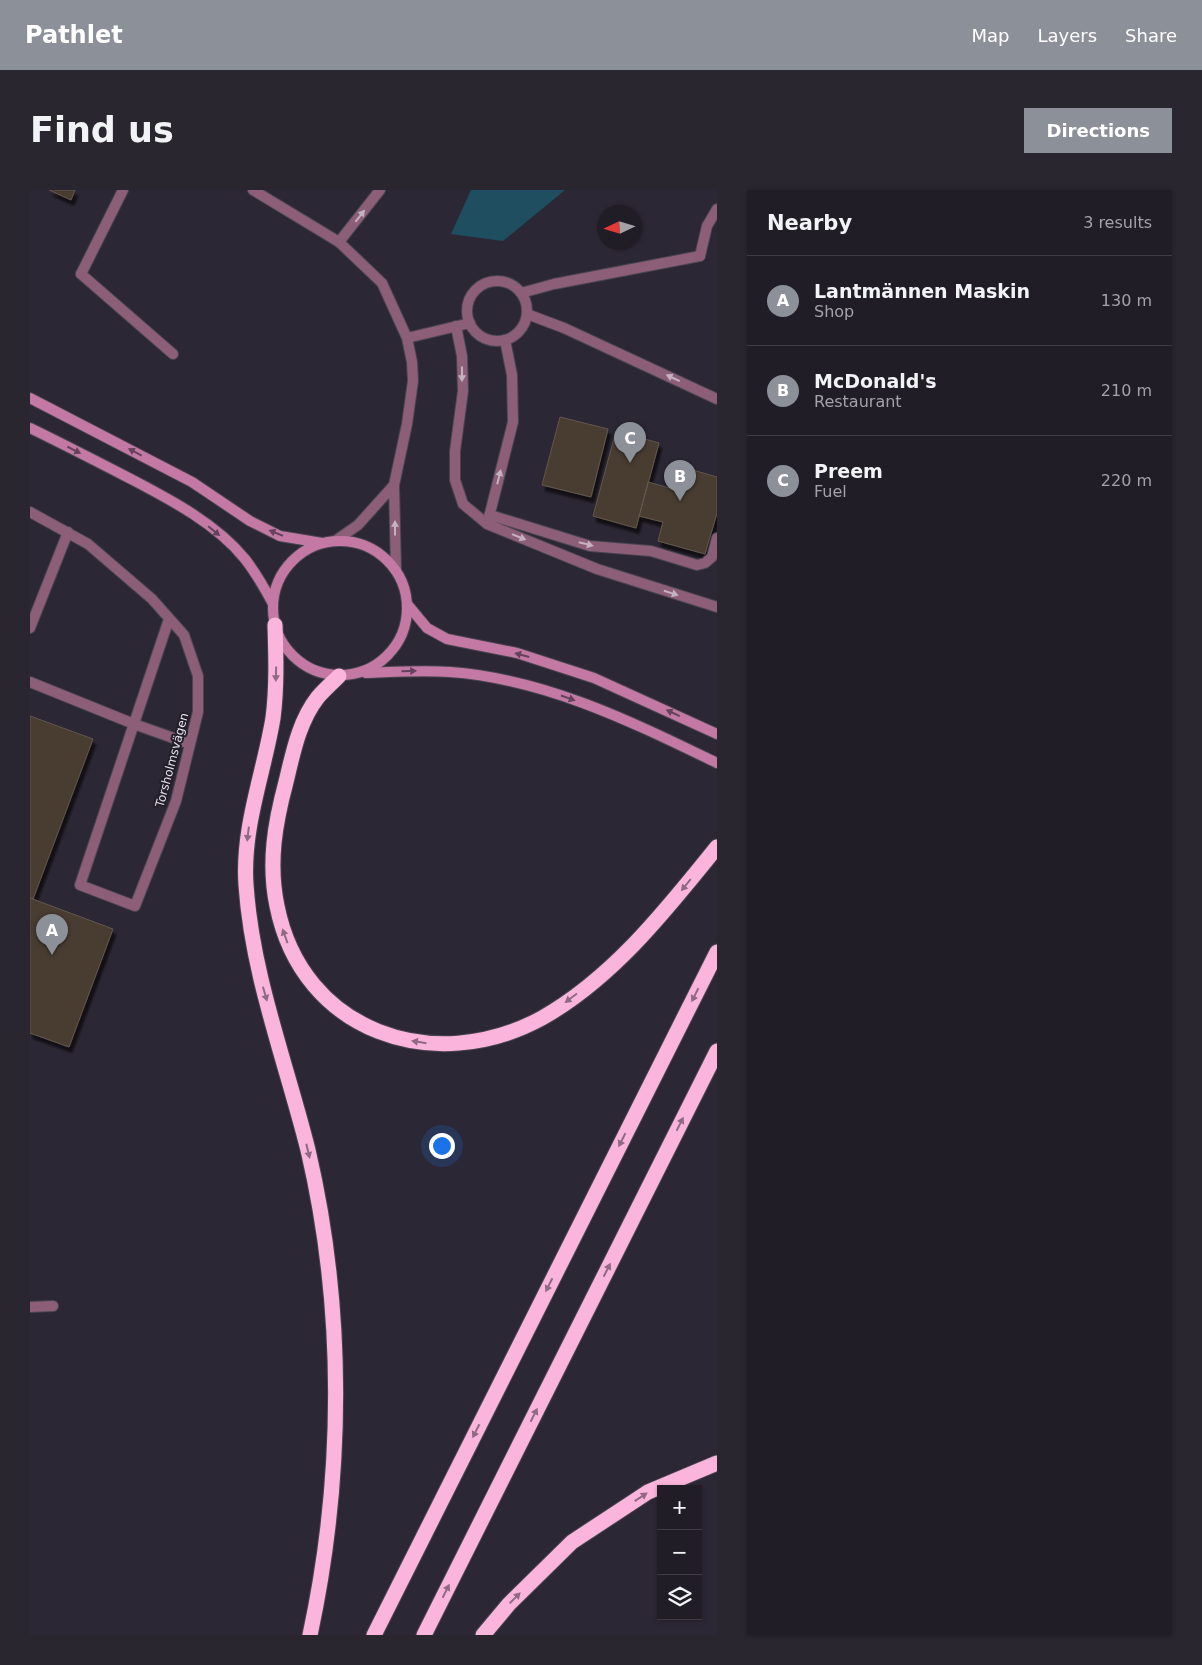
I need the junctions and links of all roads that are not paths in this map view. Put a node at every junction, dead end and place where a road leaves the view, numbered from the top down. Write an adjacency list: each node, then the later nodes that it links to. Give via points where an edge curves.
1 (123, 190): 12 (street, via 81,274)
2 (253, 190): 5 (street)
3 (380, 190): 5 (street, one-way to 3)
4 (717, 209): 6 (street, via 707,226 700,256)
5 (339, 242): 10 (street, via 382,283)
6 (521, 293): 7 (street); 8 (street, via 502,281 479,287 468,307)
7 (527, 314): 11 (street, via 516,335); 14 (street, one-way to 7)
8 (470, 322): 9 (street); 11 (street, via 482,337 493,341)
9 (456, 326): 10 (street); 18 (street, one-way to 18, via 462,356 463,391 455,480 463,504)
10 (408, 338): 16 (street, via 413,381)
11 (505, 340): 18 (street, one-way to 11, via 513,422 512,375)
12 (174, 354)
13 (30, 398): 22 (main road, one-way to 13, via 280,536 250,521 192,482)
14 (717, 399)
15 (30, 428): 24 (main road, one-way to 24, via 194,515 244,558)
16 (394, 485): 21 (street, via 358,525); 23 (street, one-way to 16)
17 (30, 512): 19 (street, Torsholmsvägen)
18 (488, 520): 20 (street, one-way to 20, via 590,546 651,551 697,565 712,556); 26 (street, one-way to 26, via 598,568)
19 (68, 532): 27 (street, Torsholmsvägen, via 88,544 152,599); 29 (street)
20 (717, 538)
21 (335, 541): 22 (main road); 23 (main road, via 359,543 370,548)
22 (323, 543): 24 (main road, via 310,548 288,566)
23 (396, 570): 25 (main road)
24 (273, 604): 28 (main road)
25 (408, 605): 30 (main road, via 404,630 392,652); 34 (main road, one-way to 25, via 594,678 517,653 447,639 427,628)
26 (717, 607)
27 (169, 619): 33 (street); 35 (street, Torsholmsvägen, via 184,634 198,676 198,712)
28 (275, 625): 31 (main road, via 284,645 298,661 318,672); 43 (highway, one-way to 43, via 276,692 248,831 246,884 253,944 320,1209 332,1312 335,1436 332,1493 326,1549)
29 (30, 628)
30 (360, 673): 31 (main road); 36 (main road, one-way to 36, via 450,672 519,683 598,708)
31 (339, 676): 37 (highway, one-way to 31, via 666,910 623,956 596,980 542,1018 495,1037 448,1044 424,1044 378,1031 337,1008 305,973 282,928 274,881 275,830 300,729 318,697)
32 (30, 682): 33 (street)
33 (134, 724): 35 (street); 35 (street, Torsholmsvägen, via 80,886 135,906 176,801)
34 (717, 734)
35 (190, 744)
36 (717, 763)
37 (717, 847)
38 (717, 952): 44 (highway, one-way to 44)
39 (717, 1051): 45 (highway, one-way to 39)
40 (53, 1306): 41 (street)
41 (30, 1308)
42 (717, 1463): 46 (highway, one-way to 42, via 509,1604 572,1542 648,1492)
43 (310, 1635)
44 (374, 1635)
45 (424, 1635)
46 (483, 1635)

